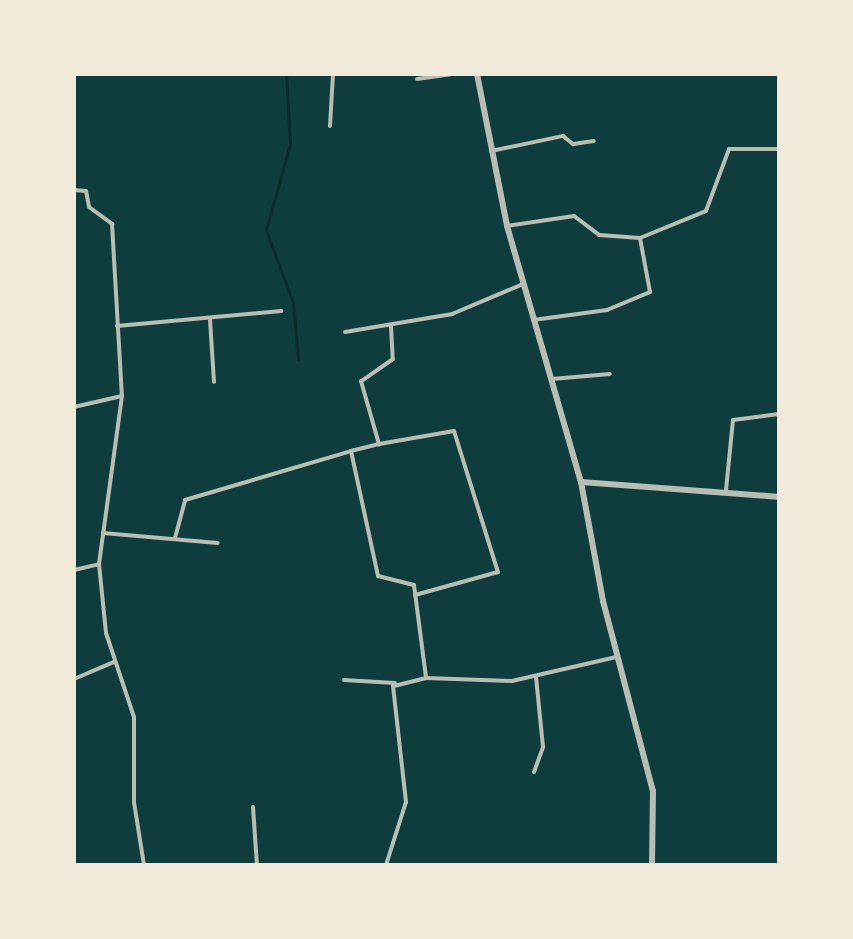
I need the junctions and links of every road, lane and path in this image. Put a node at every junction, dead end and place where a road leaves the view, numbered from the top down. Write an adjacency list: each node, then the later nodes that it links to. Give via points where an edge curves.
1 (333, 74): 5 (street)
2 (451, 74): 4 (street)
3 (477, 74): 8 (street)
4 (417, 79)
5 (330, 126)
6 (594, 141): 8 (street, via 572,144 563,136)
7 (779, 149): 11 (street, via 729,149 706,211)
8 (491, 151): 10 (street)
9 (74, 190): 16 (street, via 86,191 89,207 112,224)
10 (507, 226): 11 (street, via 574,216 599,235); 12 (street)
11 (640, 238): 15 (street, via 650,292 607,310)
12 (523, 284): 15 (street); 17 (street, via 468,309)
13 (281, 311): 14 (street)
14 (210, 320): 16 (street); 21 (street)
15 (533, 320): 20 (street)
16 (117, 326): 22 (street)
17 (391, 326): 18 (street); 25 (street, via 393,359 361,381)
18 (345, 332)
19 (610, 374): 20 (street)
20 (550, 379): 27 (street)
21 (214, 382)
22 (122, 396): 23 (street); 30 (street)
23 (74, 407)
24 (779, 414): 28 (street, via 733,420)
25 (379, 444): 26 (street); 35 (street, via 454,431 495,556 496,576)
26 (351, 451): 31 (street, via 185,500); 35 (street, via 378,576 409,580)
27 (581, 482): 28 (street); 36 (street)
28 (726, 490): 29 (street)
29 (779, 497)
30 (103, 533): 31 (street); 33 (street)
31 (175, 538): 32 (street)
32 (218, 543)
33 (99, 564): 34 (street); 37 (street)
34 (74, 570)
35 (415, 595): 39 (street)
36 (616, 657): 38 (street); 48 (street, via 653,791)
37 (114, 662): 40 (street); 45 (street, via 134,717 134,802)
38 (536, 677): 39 (street, via 485,684); 43 (street, via 543,747)
39 (426, 678): 42 (street)
40 (74, 679)
41 (344, 680): 42 (street)
42 (395, 683): 47 (street, via 406,802)
43 (534, 772)
44 (253, 807): 46 (street)
45 (144, 865)
46 (257, 865)
47 (386, 865)
48 (652, 865)

